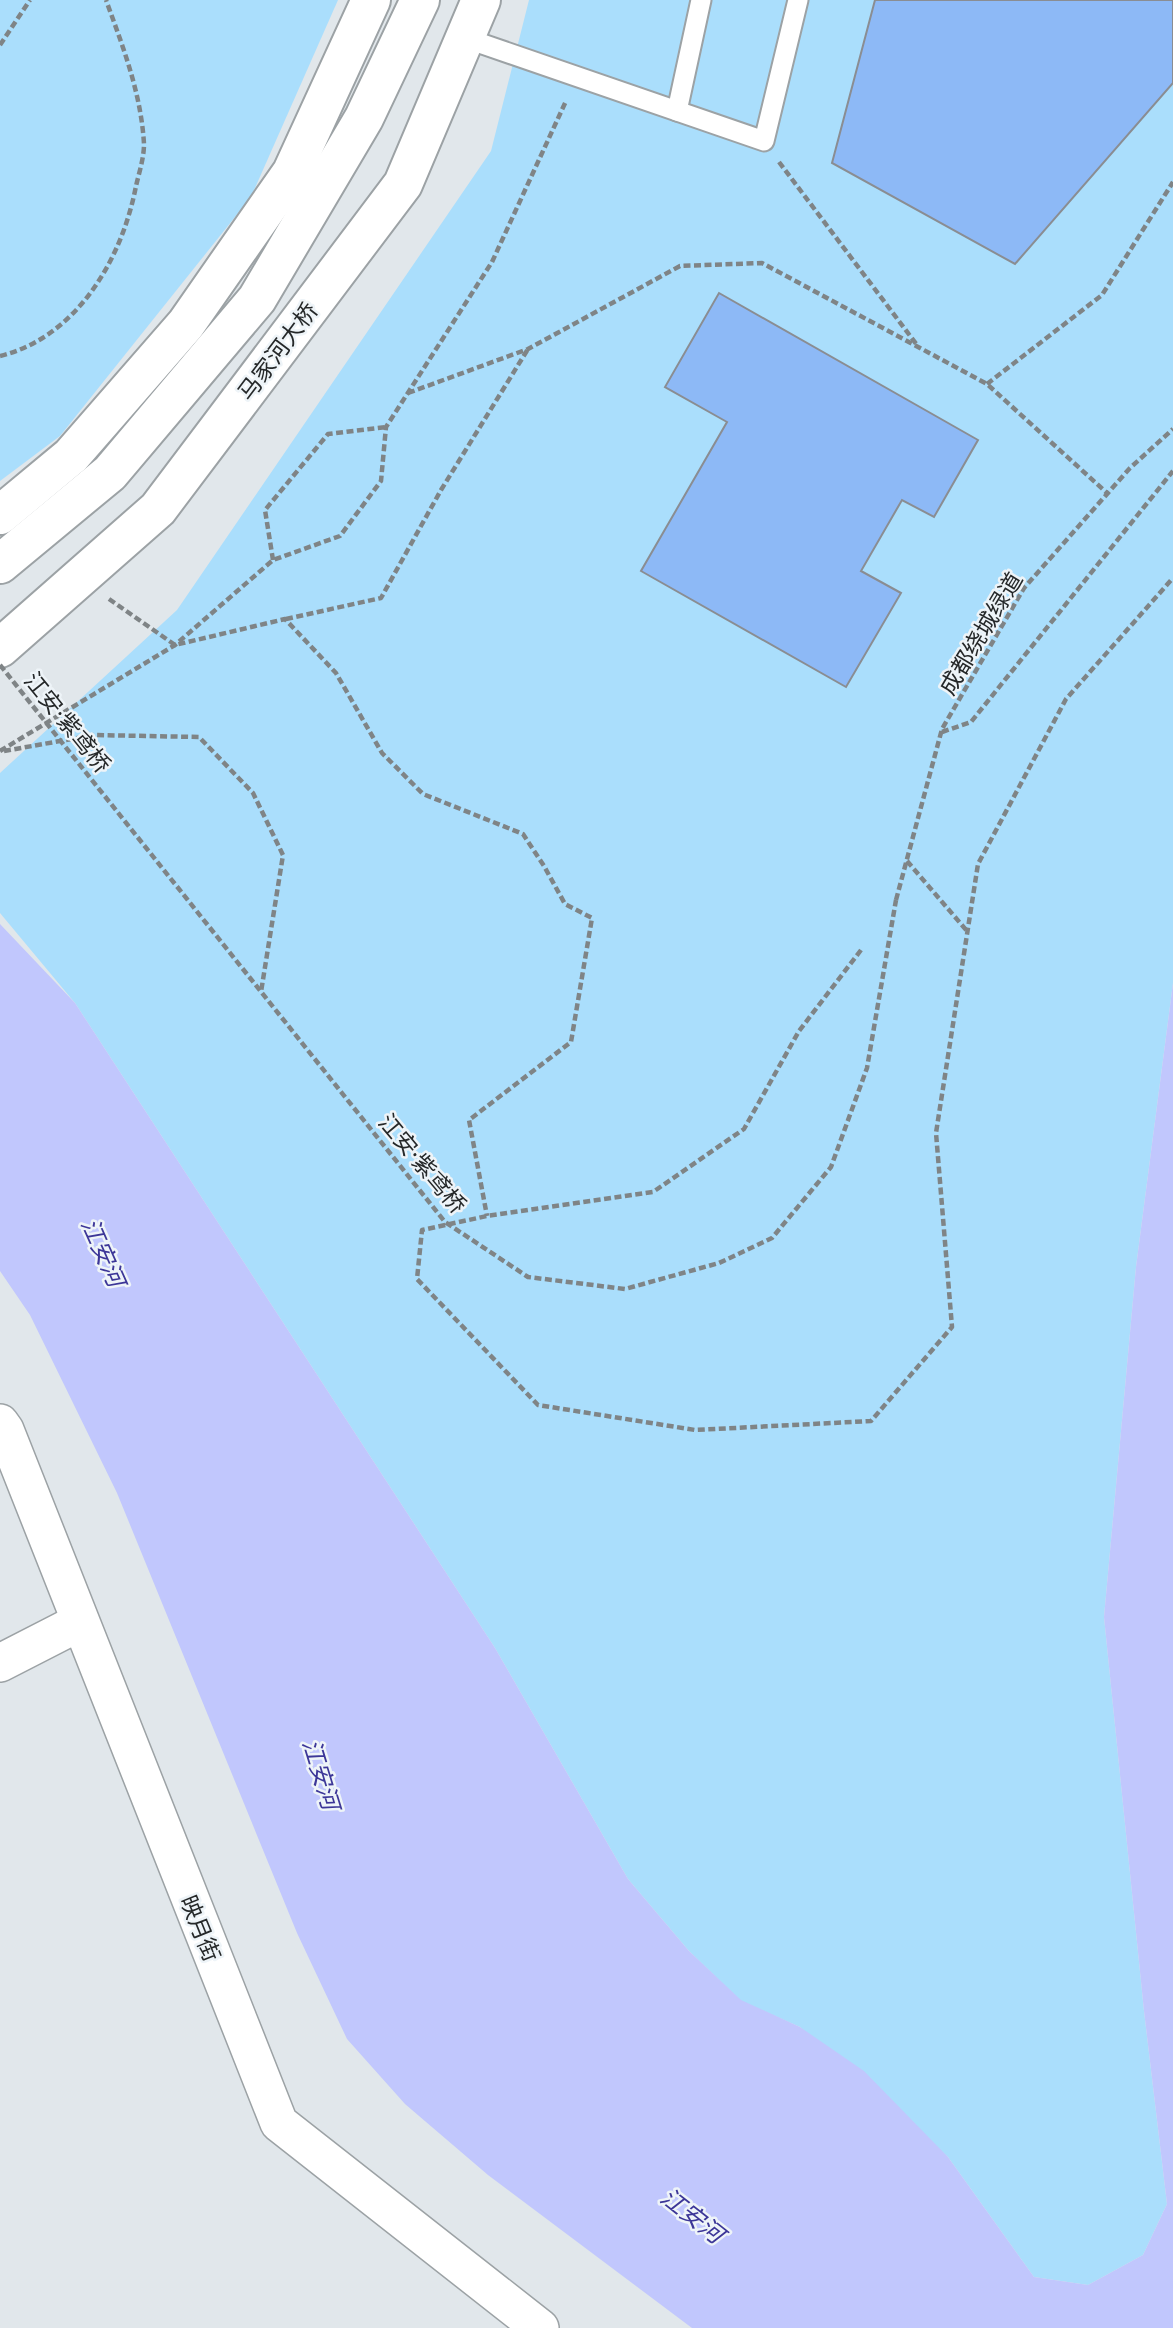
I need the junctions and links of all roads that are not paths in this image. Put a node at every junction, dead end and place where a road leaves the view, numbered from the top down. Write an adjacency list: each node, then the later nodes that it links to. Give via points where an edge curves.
1 (371, 0): 8 (main road, via 292,172 187,324 71,456)
2 (420, 0): 9 (main road, via 364,118 257,299 110,473)
3 (481, 0): 6 (main road, 马家河大桥)
4 (701, 0): 7 (lane)
5 (798, 0): 7 (lane, via 764,141)
6 (465, 38): 7 (lane); 10 (main road, 马家河大桥, via 403,184 158,509)
7 (677, 111)
8 (0, 515)
9 (0, 564)
10 (0, 648)
11 (0, 1423): 12 (street, 映月街)
12 (80, 1622): 13 (street); 14 (street, 映月街, via 279,2123)
13 (0, 1663)
14 (540, 2328)

